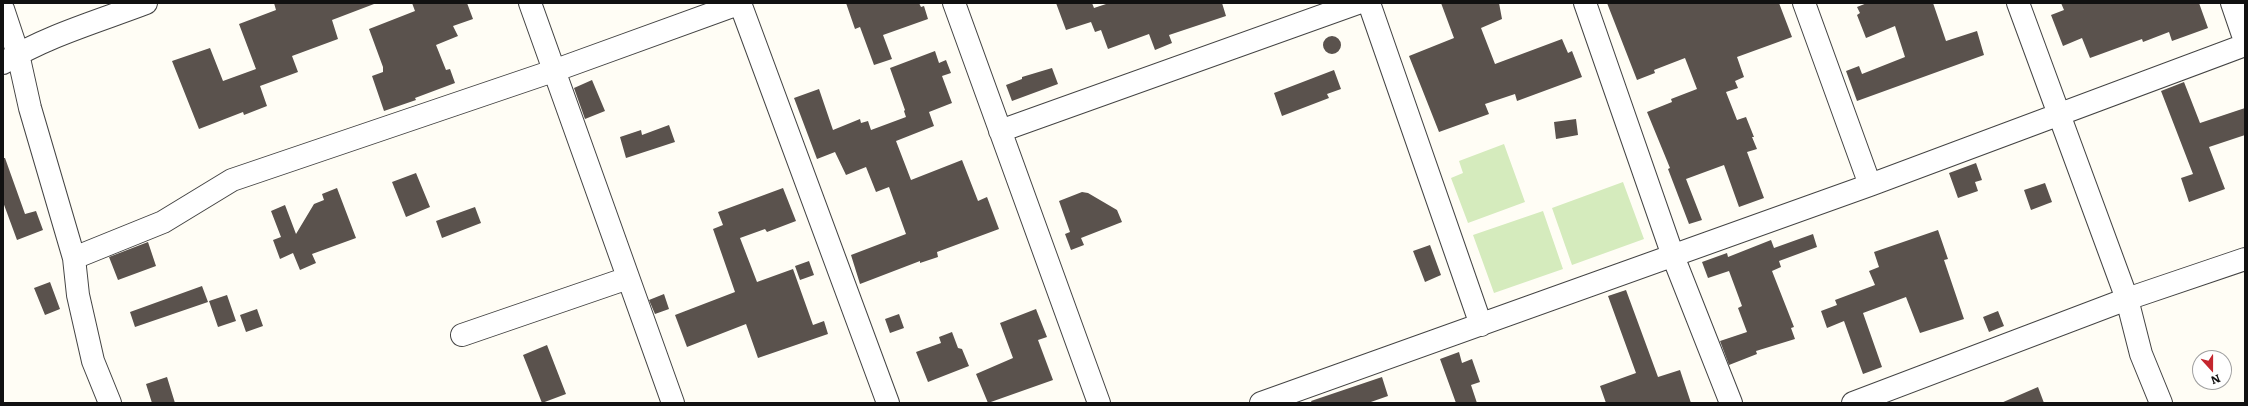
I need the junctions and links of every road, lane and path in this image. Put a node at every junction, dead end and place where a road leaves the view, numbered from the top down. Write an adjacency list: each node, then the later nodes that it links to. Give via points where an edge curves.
1 (146, 3): 14 (street)
2 (530, 3): 15 (street)
3 (741, 3): 15 (street); 28 (street)
4 (954, 3): 17 (street)
5 (1358, 3): 17 (street)
6 (1369, 3): 24 (street)
7 (1585, 3): 19 (street)
8 (1804, 3): 18 (street)
9 (2018, 3): 16 (street)
10 (2232, 3): 12 (street)
11 (3, 10): 14 (street)
12 (2245, 41)
13 (2245, 45): 16 (street)
14 (10, 59): 20 (street, via 30,108)
15 (556, 70): 20 (street, via 232,180 163,222); 22 (street)
16 (2058, 116): 18 (street); 23 (street)
17 (1000, 131): 29 (street)
18 (1870, 185): 19 (street)
19 (1672, 256): 24 (street); 31 (street)
20 (74, 258): 26 (street, via 78,295 93,360)
21 (2245, 259): 23 (street)
22 (628, 278): 25 (street); 27 (street)
23 (2127, 299): 32 (street); 33 (street, via 2141,354)
24 (1480, 325): 30 (street)
25 (462, 335)
26 (110, 403)
27 (673, 403)
28 (888, 403)
29 (1099, 403)
30 (1261, 403)
31 (1731, 403)
32 (1853, 403)
33 (2161, 403)

